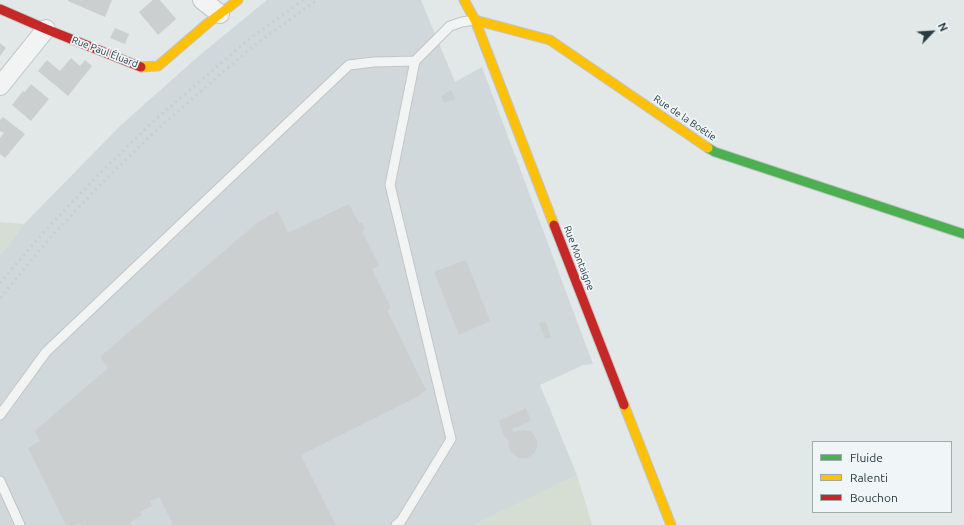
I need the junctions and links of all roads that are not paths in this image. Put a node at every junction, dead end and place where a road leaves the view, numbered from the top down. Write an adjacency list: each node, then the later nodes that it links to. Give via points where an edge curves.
1 (202, 0): 5 (street)
2 (238, 0): 5 (street, Rue Paul Éluard)
3 (464, 0): 6 (street, Rue Montaigne)
4 (0, 9): 7 (street, Rue Paul Éluard)
5 (220, 14): 7 (street, Rue Paul Éluard, via 158,66 139,67)
6 (475, 20): 8 (lane, via 450,26); 10 (street, Rue de la Boétie, via 550,40 715,152); 15 (street, Rue Montaigne)
7 (46, 29): 9 (street)
8 (415, 61): 11 (lane, via 374,62 349,66 46,352); 14 (lane, via 390,185 452,439 401,521)
9 (0, 86)
10 (964, 234)
11 (0, 415)
12 (0, 481): 13 (lane)
13 (20, 525)
14 (396, 525)
15 (671, 525)

